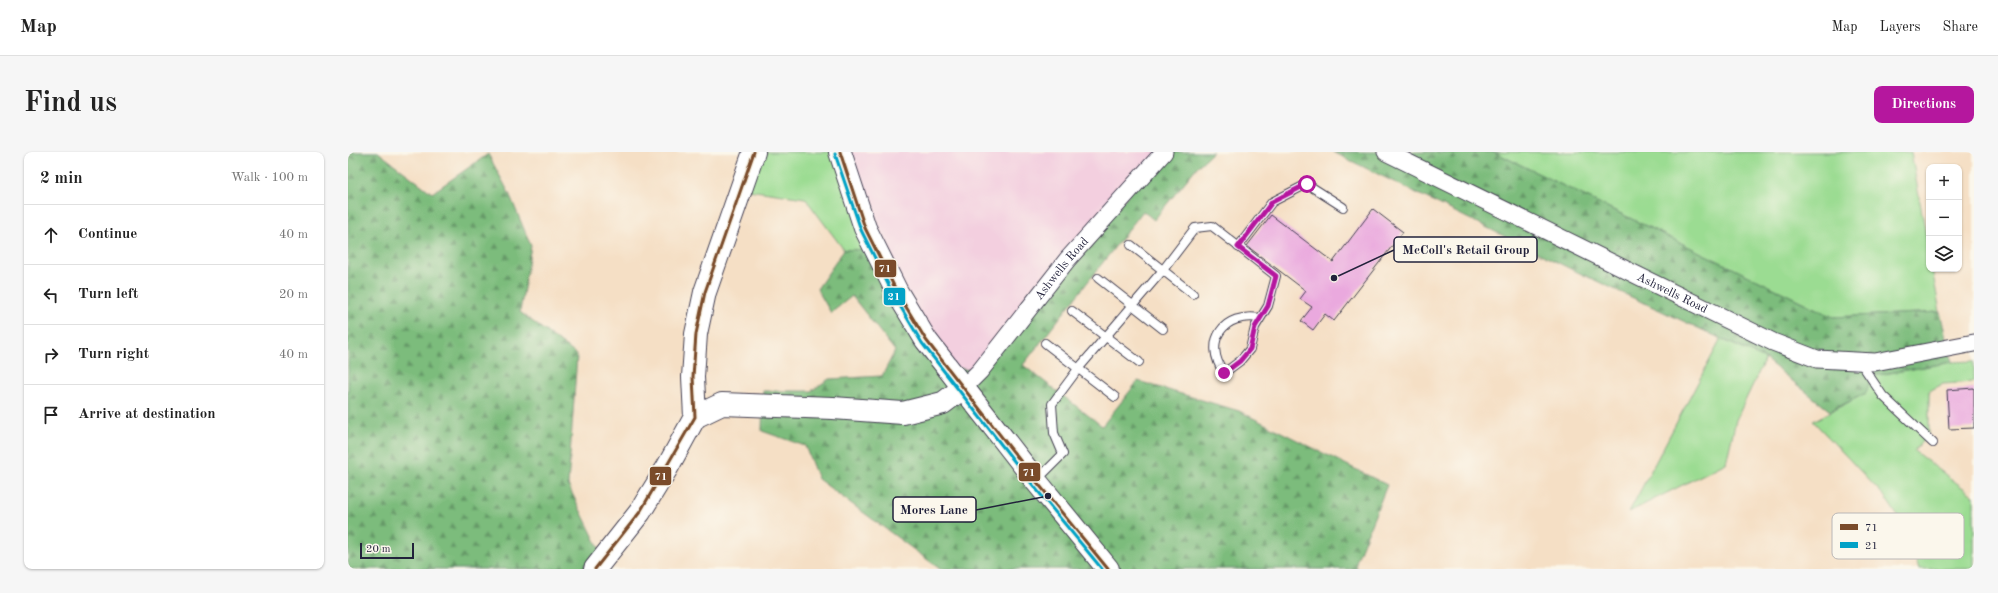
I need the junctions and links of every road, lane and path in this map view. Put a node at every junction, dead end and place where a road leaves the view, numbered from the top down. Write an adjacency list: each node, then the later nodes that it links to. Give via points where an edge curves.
1 (754, 152): 21 (street, via 706,292 696,334)
2 (840, 152): 22 (street, via 865,228 897,292 926,340)
3 (1164, 152): 22 (street, Ashwells Road, via 1067,260 980,371)
4 (1386, 152): 18 (street, Ashwells Road, via 1773,342 1817,359)
5 (1343, 207): 7 (lane, via 1307,184 1272,202)
6 (1131, 245): 8 (lane)
7 (1238, 247): 8 (lane, via 1212,226 1195,228); 13 (lane, via 1276,276 1268,306)
8 (1163, 270): 10 (lane); 11 (lane)
9 (1098, 278): 11 (lane)
10 (1193, 294)
11 (1133, 305): 14 (lane); 15 (lane)
12 (1072, 311): 15 (lane)
13 (1260, 318): 13 (lane, via 1250,349 1240,361 1224,373 1217,363 1215,352 1220,329 1237,318)
14 (1163, 329)
15 (1106, 336): 19 (lane); 20 (lane)
16 (1045, 343): 20 (lane)
17 (1974, 343): 18 (street, Ashwells Road, via 1876,362)
18 (1859, 361): 26 (lane, via 1883,396)
19 (1139, 362)
20 (1078, 369): 23 (lane); 27 (lane, via 1052,404 1054,433 1063,454)
21 (693, 383): 24 (street); 25 (street)
22 (963, 388): 24 (street, via 943,403 903,413); 27 (street)
23 (1115, 397)
24 (722, 404): 25 (street)
25 (695, 417): 28 (street, via 640,512)
26 (1933, 443)
27 (1036, 481): 29 (street)
28 (595, 569)
29 (1108, 569)

